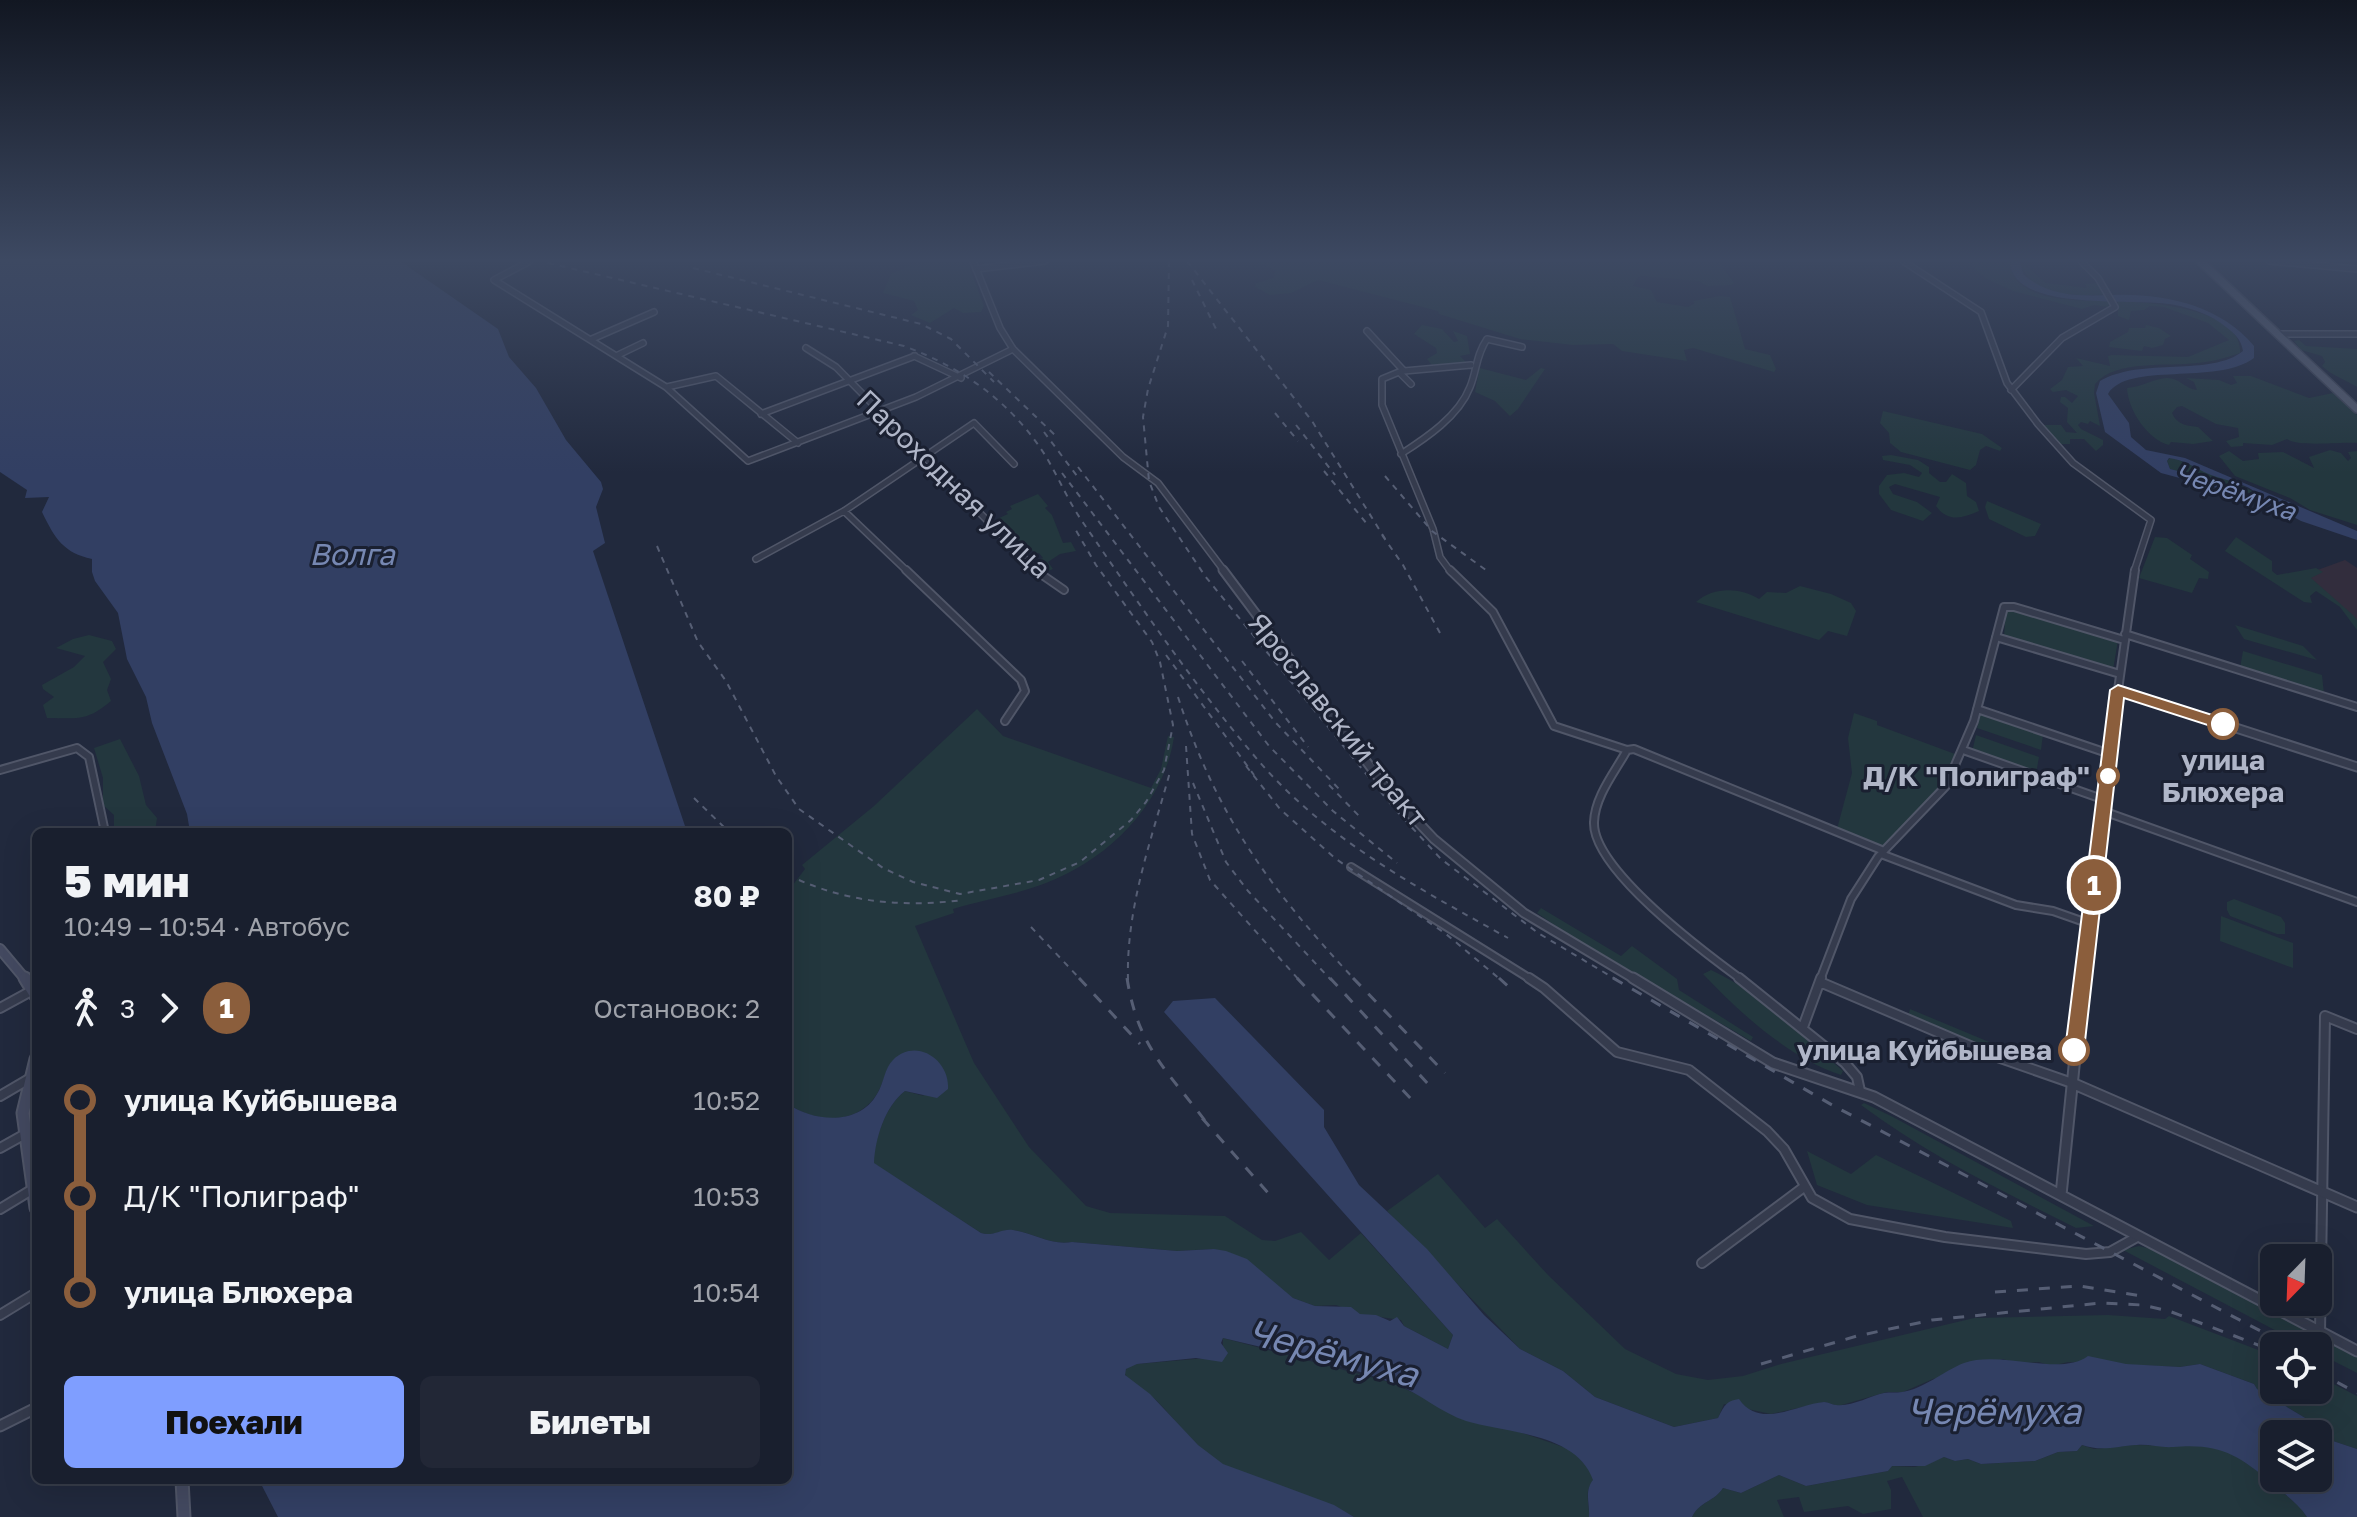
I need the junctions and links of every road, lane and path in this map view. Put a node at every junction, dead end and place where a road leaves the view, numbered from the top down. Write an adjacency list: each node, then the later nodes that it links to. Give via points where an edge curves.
1 (580, 332): 10 (street)
2 (609, 332): 10 (street)
3 (1002, 332): 14 (street, Ярославский тракт)
4 (1368, 332): 17 (street)
5 (1989, 332): 22 (street)
6 (2073, 332): 22 (street)
7 (2276, 332): 8 (main road)
8 (2278, 334): 9 (street); 23 (main road)
9 (2357, 334)
10 (592, 339): 15 (street)
11 (643, 343): 15 (street)
12 (1522, 347): 16 (street, via 1487,339)
13 (806, 348): 19 (street, Пароходная улица, via 831,362)
14 (1013, 349): 18 (street); 62 (street, Ярославский тракт, via 1129,462 1161,486 1332,720 1387,789 1459,861 1545,927 1773,1063)
15 (618, 355): 21 (street)
16 (1471, 365): 17 (street); 27 (street, via 1473,378 1466,396 1429,435)
17 (1402, 371): 20 (street); 27 (street, via 1380,382 1382,405)
18 (961, 378): 19 (street, via 914,356); 25 (street)
19 (849, 381): 24 (street); 25 (street, Пароходная улица)
20 (1411, 384)
21 (666, 387): 24 (street, via 716,376); 26 (street, via 748,461)
22 (2011, 390): 34 (street, via 2073,463 2151,520 2133,574)
23 (2357, 409)
24 (761, 414): 26 (street)
25 (881, 414): 26 (street); 28 (street, Пароходная улица)
26 (798, 443)
27 (1401, 454): 40 (street, via 1440,557 1493,612 1547,718 1564,731)
28 (924, 458): 29 (street, via 974,423); 30 (street); 32 (street, Пароходная улица, via 1033,569)
29 (1014, 464)
30 (844, 511): 31 (street); 39 (street, via 1021,680 1025,691)
31 (756, 559)
32 (1064, 590)
33 (1996, 637): 34 (street, via 2007,606); 35 (street); 38 (street)
34 (2125, 637): 35 (street); 37 (street)
35 (2120, 674): 36 (street)
36 (2118, 690): 42 (street); 43 (street)
37 (2357, 707)
38 (1977, 709): 41 (street); 42 (street)
39 (1005, 721)
40 (1631, 750): 48 (street); 57 (street, via 1593,811 1591,826 1599,847 1682,935)
41 (1963, 750): 45 (street); 48 (street, via 1944,790)
42 (2110, 754): 45 (street)
43 (2357, 767)
44 (0, 770): 47 (street, via 77,748 89,757)
45 (2105, 800): 46 (street)
46 (2103, 811): 50 (street); 51 (street)
47 (104, 828)
48 (1882, 852): 51 (street, via 2023,907); 53 (street, via 1847,906)
49 (1351, 867): 68 (street, via 1544,988 1617,1052 1689,1070 1767,1131 1784,1149)
50 (2357, 902)
51 (2090, 924): 61 (street)
52 (0, 949): 54 (main road)
53 (1820, 982): 57 (street); 61 (street)
54 (32, 990)
55 (32, 994): 56 (street)
56 (0, 1008)
57 (1803, 1027): 62 (street, via 1857,1077)
58 (2357, 1029): 70 (street, via 2325,1016)
59 (32, 1070): 60 (main road)
60 (29, 1079): 63 (street); 65 (main road)
61 (2072, 1083): 70 (street); 71 (street)
62 (1860, 1091): 71 (street, Ярославский тракт)
63 (0, 1096)
64 (32, 1130): 65 (street)
65 (24, 1134): 66 (street); 67 (main road)
66 (0, 1148)
67 (32, 1183)
68 (1804, 1187): 74 (street, via 1812,1198 1850,1219 1945,1237 2096,1255); 75 (street)
69 (32, 1190): 73 (street)
70 (2323, 1192): 72 (street); 78 (street)
71 (2061, 1195): 74 (street, Ярославский тракт)
72 (2357, 1207)
73 (0, 1209)
74 (2137, 1237): 78 (street, Ярославский тракт)
75 (1702, 1263)
76 (32, 1295): 77 (street)
77 (0, 1315)
78 (2320, 1332)
79 (2332, 1338): 80 (street, Ярославский тракт)
80 (2357, 1351)
81 (32, 1410): 82 (street)
82 (0, 1426)
83 (182, 1484): 84 (main road)
84 (184, 1517)

